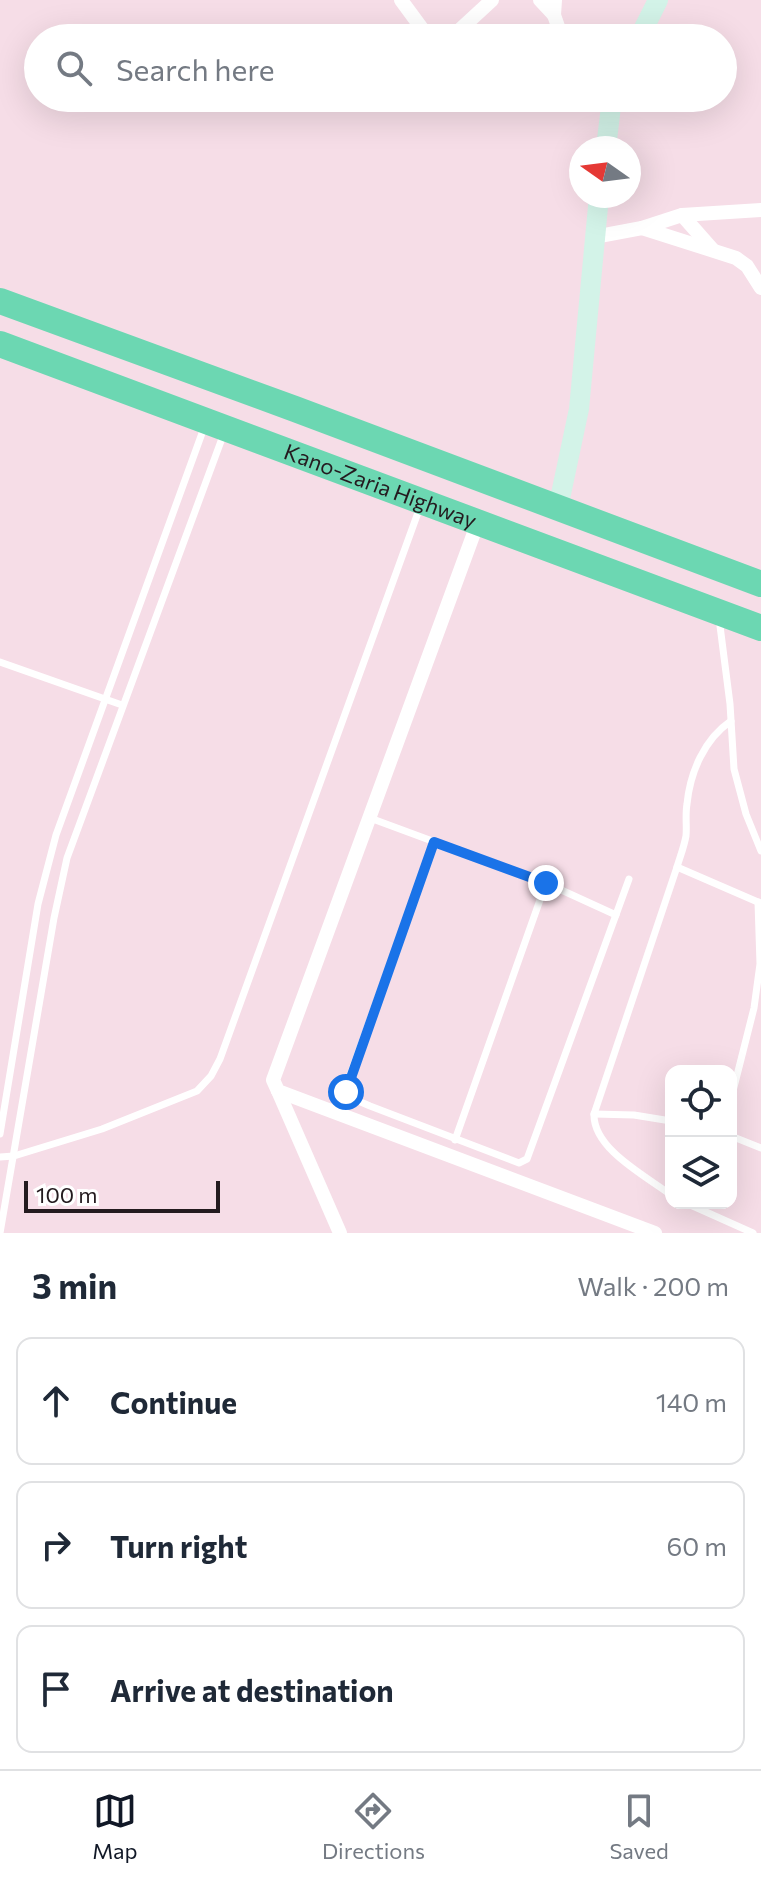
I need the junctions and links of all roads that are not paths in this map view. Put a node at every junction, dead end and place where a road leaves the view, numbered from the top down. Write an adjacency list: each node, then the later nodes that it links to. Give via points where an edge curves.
1 (401, 0): 6 (street)
2 (492, 0): 7 (street)
3 (540, 0): 5 (street)
4 (658, 0): 8 (street)
5 (554, 7)
6 (419, 24)
7 (466, 24)
8 (646, 24)
9 (610, 112): 10 (street)
10 (607, 136)
11 (598, 208): 15 (street)
12 (761, 210): 13 (street)
13 (682, 215): 14 (street); 16 (street)
14 (642, 228): 15 (street); 16 (street)
15 (594, 237): 22 (street, via 579,409)
16 (712, 249): 17 (street, via 747,266)
17 (761, 288)
18 (0, 301): 22 (highway, Kano-Zaria Highway)
19 (0, 344): 20 (highway, Kano-Zaria Highway)
20 (216, 427): 21 (highway, Kano-Zaria Highway); 28 (lane); 29 (lane)
21 (422, 501): 23 (highway, Kano-Zaria Highway); 47 (lane, via 211,1076 197,1091 163,1106)
22 (558, 508): 24 (highway, Kano-Zaria Highway)
23 (478, 522): 25 (highway, Kano-Zaria Highway); 31 (street)
24 (761, 584)
25 (718, 612): 26 (highway, Kano-Zaria Highway); 30 (lane)
26 (761, 628)
27 (0, 662): 28 (lane)
28 (105, 697): 29 (lane); 43 (lane, via 43,882)
29 (122, 705): 47 (lane, via 61,882)
30 (731, 721): 33 (lane, via 734,769); 34 (lane, via 713,735 691,783)
31 (370, 818): 32 (lane); 40 (street, via 273,1076)
32 (434, 842): 36 (lane); 45 (lane, via 345,1089 349,1097)
33 (761, 851)
34 (677, 867): 37 (lane); 41 (lane)
35 (629, 879): 38 (lane)
36 (546, 883): 38 (lane); 45 (lane)
37 (759, 903): 39 (lane, via 760,964)
38 (616, 915): 45 (lane, via 526,1161)
39 (737, 1075)
40 (278, 1091): 52 (street); 53 (street)
41 (594, 1114): 42 (lane); 49 (lane, via 604,1144)
42 (665, 1120)
43 (0, 1134)
44 (734, 1137): 46 (lane)
45 (455, 1140)
46 (761, 1148)
47 (14, 1156): 48 (lane); 51 (lane)
48 (0, 1157)
49 (665, 1190)
50 (699, 1209): 54 (lane)
51 (0, 1233)
52 (340, 1233)
53 (655, 1233)
54 (753, 1233)

